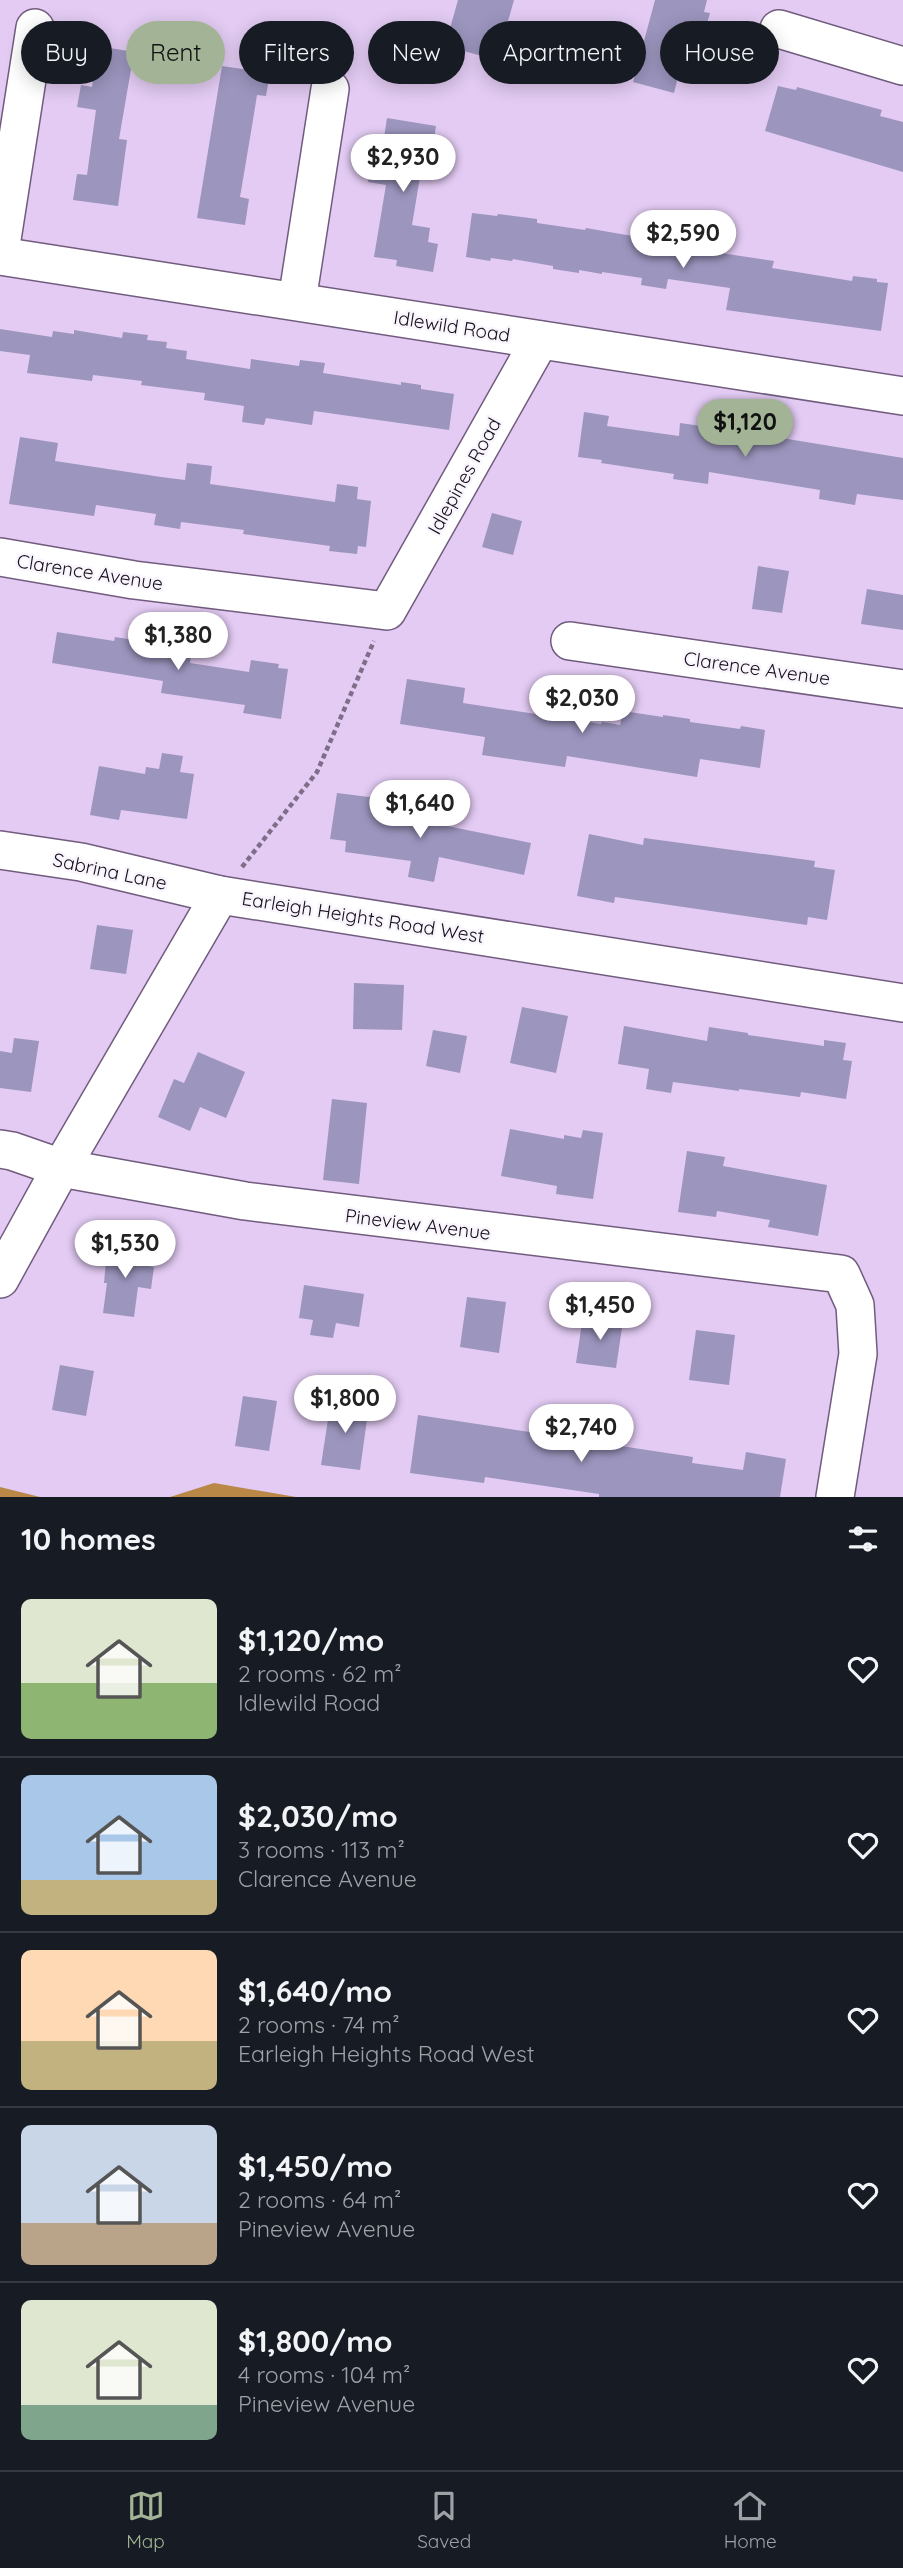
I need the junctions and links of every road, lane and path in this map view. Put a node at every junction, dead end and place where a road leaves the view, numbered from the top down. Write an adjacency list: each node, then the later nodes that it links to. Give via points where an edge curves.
1 (779, 29): 2 (street)
2 (903, 66)
3 (26, 84): 5 (street)
4 (330, 89): 6 (street)
5 (0, 254): 6 (street, Idlewild Road)
6 (297, 301): 7 (street, Idlewild Road)
7 (540, 340): 8 (street, Idlewild Road); 10 (street, Idlepines Road)
8 (903, 396)
9 (0, 558): 10 (street, Clarence Avenue, via 134,580)
10 (387, 611): 14 (path, via 317,772)
11 (570, 641): 12 (street, Clarence Avenue)
12 (903, 689)
13 (0, 850): 14 (street, Sabrina Lane, via 81,862)
14 (220, 895): 15 (street, Earleigh Heights Road West); 17 (street, Earleigh Heights Road West)
15 (902, 999)
16 (0, 1149): 17 (street, Pineview Avenue)
17 (61, 1168): 18 (street, Earleigh Heights Road West); 19 (street, Pineview Avenue, via 341,1214 841,1274 855,1305 858,1354)
18 (0, 1279)
19 (835, 1497)

